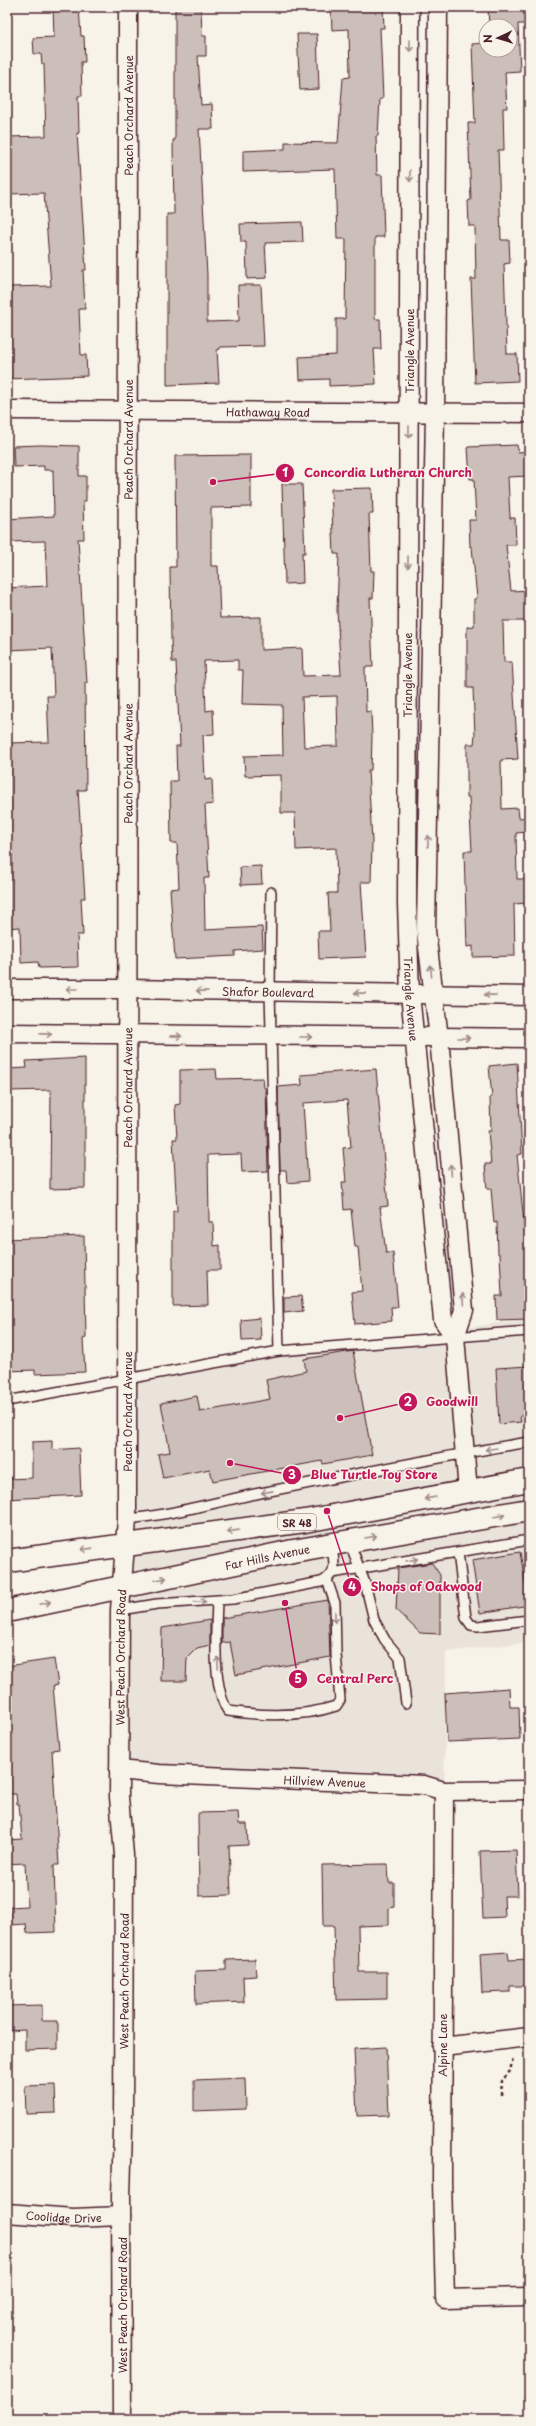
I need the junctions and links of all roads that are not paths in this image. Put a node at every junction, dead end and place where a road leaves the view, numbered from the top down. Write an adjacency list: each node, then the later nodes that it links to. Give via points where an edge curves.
1 (128, 7): 5 (street, Peach Orchard Avenue)
2 (410, 7): 6 (street, Triangle Avenue, one-way to 6)
3 (438, 7): 7 (street, Triangle Avenue)
4 (7, 410): 5 (street, Hathaway Road)
5 (128, 410): 6 (street, Hathaway Road); 13 (street, Peach Orchard Avenue)
6 (409, 412): 7 (street, Hathaway Road); 9 (street, Triangle Avenue, one-way to 9)
7 (435, 413): 8 (street, Hathaway Road); 10 (street, Triangle Avenue)
8 (529, 413)
9 (407, 712): 10 (street); 15 (street, Triangle Avenue, via 407,904)
10 (430, 712): 16 (street, Triangle Avenue, one-way to 10, via 426,931)
11 (271, 892): 14 (lane)
12 (7, 989): 13 (street, Shafor Boulevard, one-way to 12)
13 (127, 989): 14 (street, Shafor Boulevard, one-way to 13); 19 (street, Peach Orchard Avenue)
14 (270, 992): 15 (street, Shafor Boulevard, one-way to 14); 20 (lane)
15 (410, 994): 16 (street, Shafor Boulevard); 21 (street, Triangle Avenue)
16 (433, 994): 17 (street, Shafor Boulevard, one-way to 16); 22 (street, Triangle Avenue)
17 (529, 996)
18 (7, 1033): 19 (street, one-way to 19)
19 (127, 1035): 20 (street, one-way to 20); 27 (street, Peach Orchard Avenue)
20 (272, 1037): 21 (street, one-way to 21); 26 (lane)
21 (416, 1038): 22 (street); 25 (street, Triangle Avenue, via 443,1320)
22 (439, 1038): 23 (street, one-way to 23); 25 (street, Triangle Avenue, one-way to 22, via 464,1310)
23 (529, 1038)
24 (529, 1331): 25 (lane)
25 (455, 1337): 26 (lane); 30 (street, Triangle Avenue)
26 (278, 1351): 27 (lane)
27 (127, 1380): 28 (lane); 34 (street, Peach Orchard Avenue)
28 (7, 1401)
29 (529, 1442): 30 (lane, one-way to 30)
30 (466, 1453): 32 (street, Triangle Avenue); 34 (lane, one-way to 34, via 216,1502 158,1516)
31 (529, 1480): 32 (main road, SR 48)
32 (468, 1491): 37 (main road, SR 48, one-way to 37, via 305,1521)
33 (529, 1510): 36 (main road, Far Hills Avenue, one-way to 33)
34 (126, 1520): 37 (street, Peach Orchard Avenue)
35 (529, 1540): 38 (lane)
36 (340, 1543): 40 (lane); 41 (lane); 42 (main road, Far Hills Avenue, one-way to 36)
37 (125, 1544): 39 (main road, SR 48, one-way to 39); 42 (street, West Peach Orchard Road)
38 (458, 1552): 40 (lane, one-way to 38); 46 (lane, via 466,1618 470,1625)
39 (7, 1561)
40 (360, 1569): 41 (lane); 47 (lane, via 374,1620 385,1640 400,1658)
41 (330, 1576): 43 (lane, via 295,1588); 43 (lane, one-way to 43, via 335,1603 340,1700 336,1706 315,1713 228,1711 222,1702 218,1675)
42 (123, 1586): 44 (street, West Peach Orchard Road); 45 (main road, Far Hills Avenue, one-way to 42)
43 (217, 1601): 44 (lane, one-way to 43, via 157,1604)
44 (120, 1610): 48 (street, West Peach Orchard Road)
45 (7, 1611)
46 (529, 1620)
47 (406, 1702)
48 (119, 1770): 50 (street, Hillview Avenue, via 159,1774 424,1785); 54 (street, West Peach Orchard Road, via 124,1856)
49 (529, 1790): 50 (street, Hillview Avenue)
50 (444, 1791): 52 (street, Alpine Lane)
51 (529, 2037): 52 (street)
52 (442, 2048): 55 (street, Alpine Lane, via 445,2299)
53 (7, 2213): 54 (street, Coolidge Drive, via 73,2218)
54 (121, 2216): 56 (street, West Peach Orchard Road)
55 (529, 2297)
56 (122, 2419)

